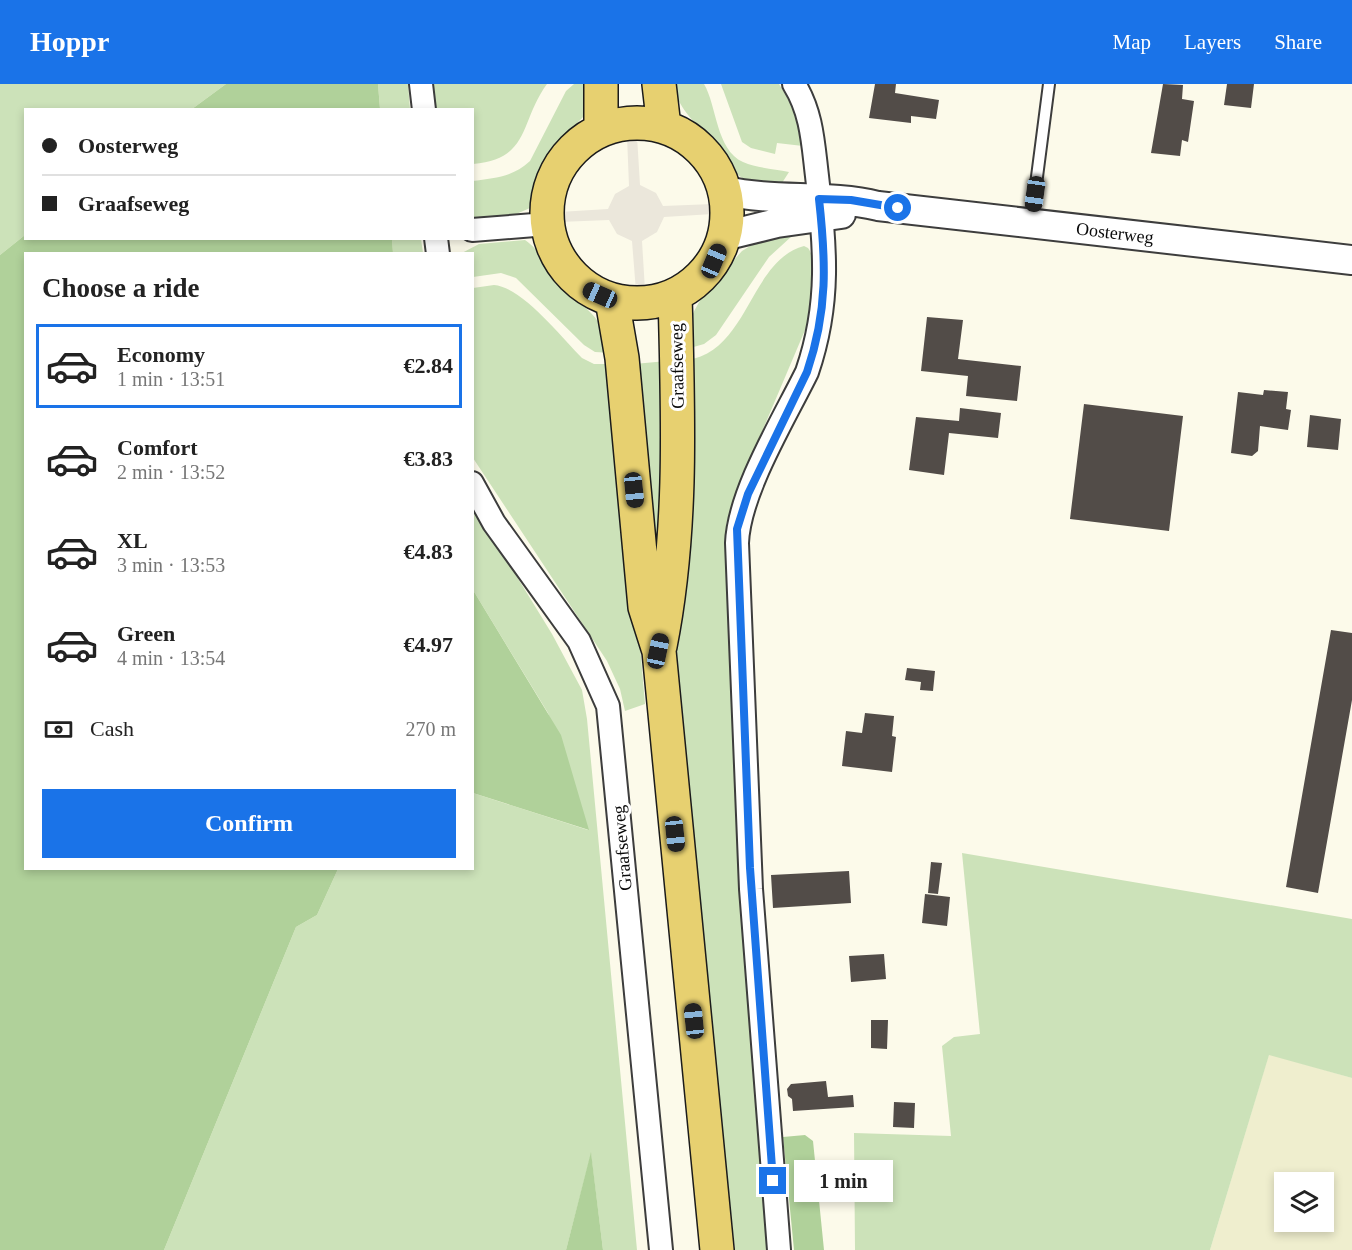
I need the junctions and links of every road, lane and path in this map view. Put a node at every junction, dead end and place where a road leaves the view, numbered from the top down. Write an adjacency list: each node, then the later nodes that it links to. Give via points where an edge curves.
1 (422, 84): 6 (street)
2 (601, 84): 8 (main road)
3 (659, 84): 7 (main road)
4 (794, 84): 10 (street, via 811,120)
5 (1049, 84): 11 (lane)
6 (424, 108)
7 (664, 126): 8 (main road, via 622,123); 9 (main road, via 703,151)
8 (601, 130): 12 (main road, via 581,141 553,178 547,200)
9 (725, 191): 10 (street, Oosterweg); 14 (main road)
10 (820, 207): 11 (street, Oosterweg, via 851,200); 14 (street, Oosterweg); 22 (street, via 825,282 814,351 748,494 737,529 750,868)
11 (1031, 223): 15 (street, Oosterweg)
12 (547, 224): 13 (street); 17 (main road, via 554,249 568,272 588,289)
13 (474, 230)
14 (724, 236): 16 (main road, via 714,261 697,281)
15 (1352, 260)
16 (675, 295): 17 (main road, via 633,303); 19 (main road, Graafseweg, via 679,482 668,606)
17 (612, 300): 19 (main road, Graafseweg, via 622,358 645,607)
18 (474, 487): 20 (street, Graafseweg, via 494,523 579,641 608,706)
19 (658, 651): 21 (main road, Graafseweg)
20 (661, 1250)
21 (717, 1250)
22 (779, 1250)

